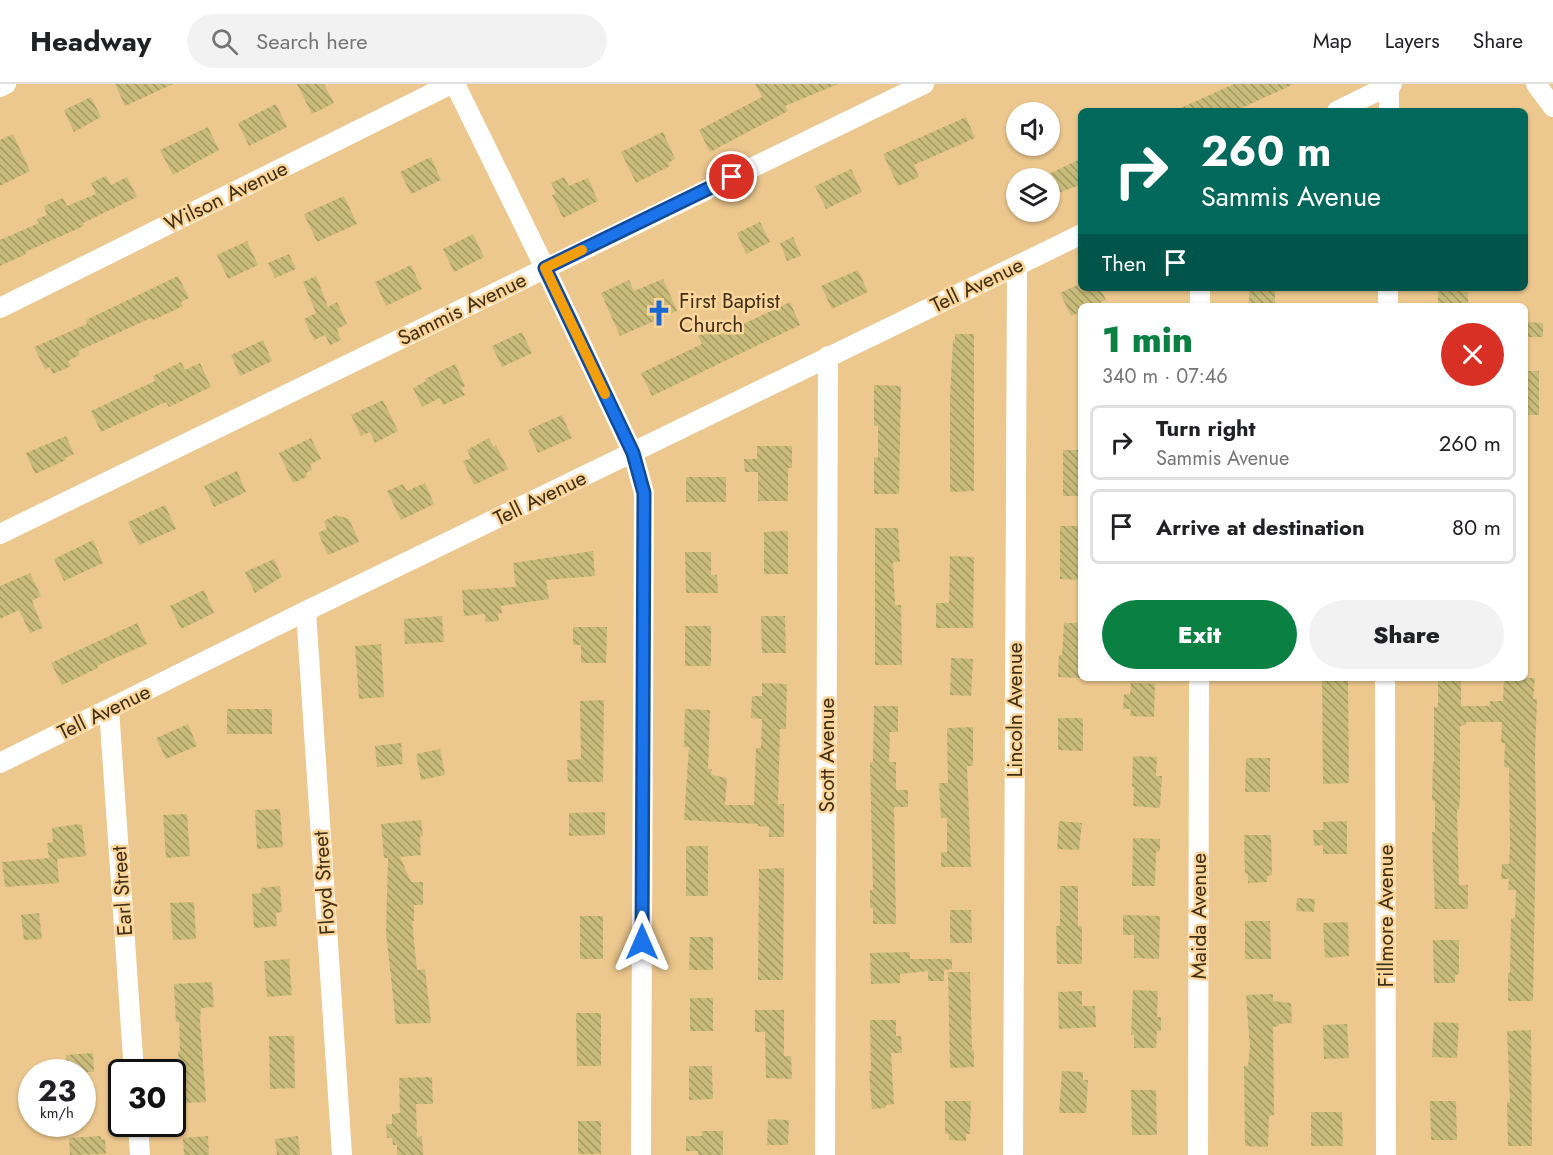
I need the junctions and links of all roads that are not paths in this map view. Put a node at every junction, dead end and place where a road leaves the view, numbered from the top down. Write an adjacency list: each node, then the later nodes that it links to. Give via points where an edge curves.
1 (6, 84): 6 (street)
2 (453, 84): 12 (street); 13 (street, Wilson Avenue)
3 (924, 84): 12 (street, Sammis Avenue)
4 (1536, 84): 7 (street)
5 (1391, 85): 8 (street); 9 (street)
6 (0, 87)
7 (1553, 107)
8 (1343, 108)
9 (1389, 108)
10 (1078, 236): 11 (street, Tell Avenue)
11 (1017, 266): 14 (street, Tell Avenue); 28 (street, Lincoln Avenue)
12 (545, 268): 15 (street); 16 (street, Sammis Avenue)
13 (0, 308)
14 (828, 356): 15 (street, Tell Avenue); 27 (street, Scott Avenue)
15 (633, 453): 17 (street, Tell Avenue); 26 (street, via 644,493)
16 (0, 534)
17 (306, 610): 20 (street, Tell Avenue); 25 (street, Floyd Street)
18 (1199, 681): 29 (street, Maida Avenue)
19 (1385, 681): 30 (street, Fillmore Avenue)
20 (110, 709): 21 (street, Tell Avenue); 22 (street, Earl Street)
21 (0, 763)
22 (133, 1059)
23 (139, 1137): 24 (street)
24 (140, 1155)
25 (342, 1155)
26 (641, 1155)
27 (825, 1155)
28 (1013, 1155)
29 (1198, 1155)
30 (1386, 1155)

